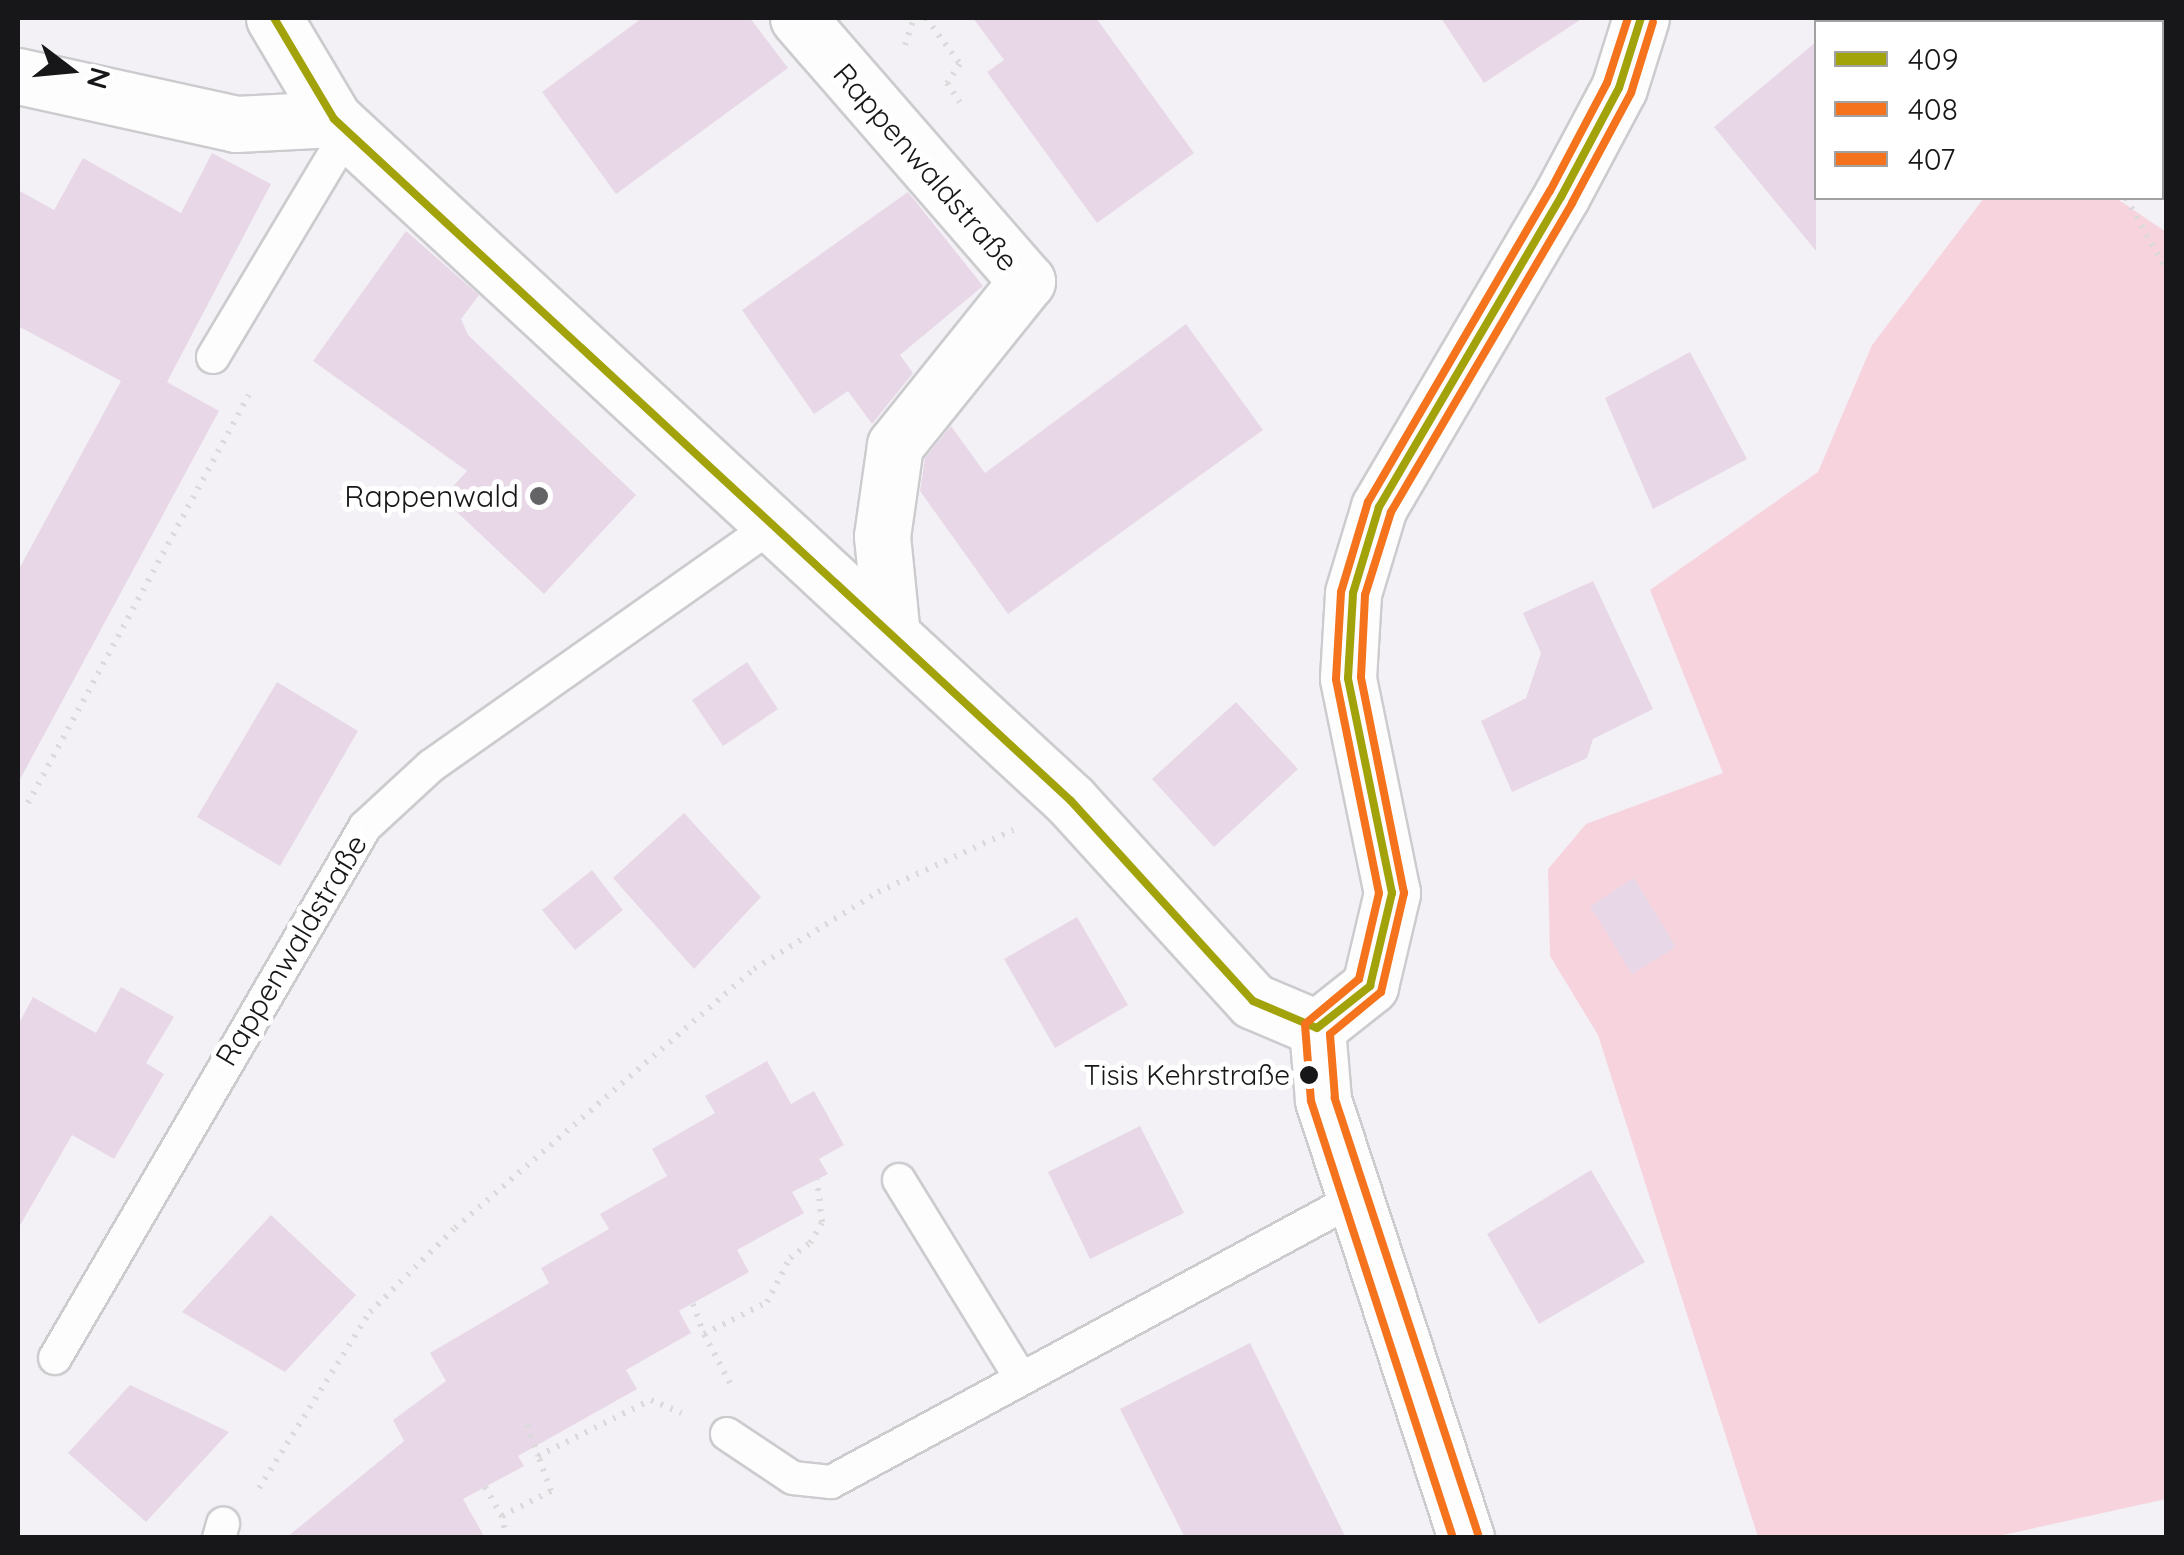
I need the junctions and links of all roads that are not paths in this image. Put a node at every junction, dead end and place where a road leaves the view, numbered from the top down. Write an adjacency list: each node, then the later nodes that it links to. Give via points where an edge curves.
1 (274, 18): 5 (street)
2 (798, 18): 8 (street, Rappenwaldstraße, via 1026,281 894,444 882,536)
3 (1641, 18): 9 (street, via 1619,88 1561,197 1378,507 1353,593 1348,678 1392,893 1370,986)
4 (18, 76): 5 (street, via 236,124)
5 (341, 125): 6 (lane); 7 (street)
6 (213, 357)
7 (774, 525): 8 (street); 12 (lane, Rappenwaldstraße, via 431,766 365,827)
8 (892, 636): 9 (street, via 1071,802 1253,1002)
9 (1317, 1028): 11 (street, via 1323,1100)
10 (898, 1180): 13 (lane)
11 (1356, 1198): 13 (lane); 15 (street)
12 (55, 1358)
13 (1022, 1378): 14 (lane, via 831,1482 793,1478)
14 (721, 1431)
15 (1466, 1538)

